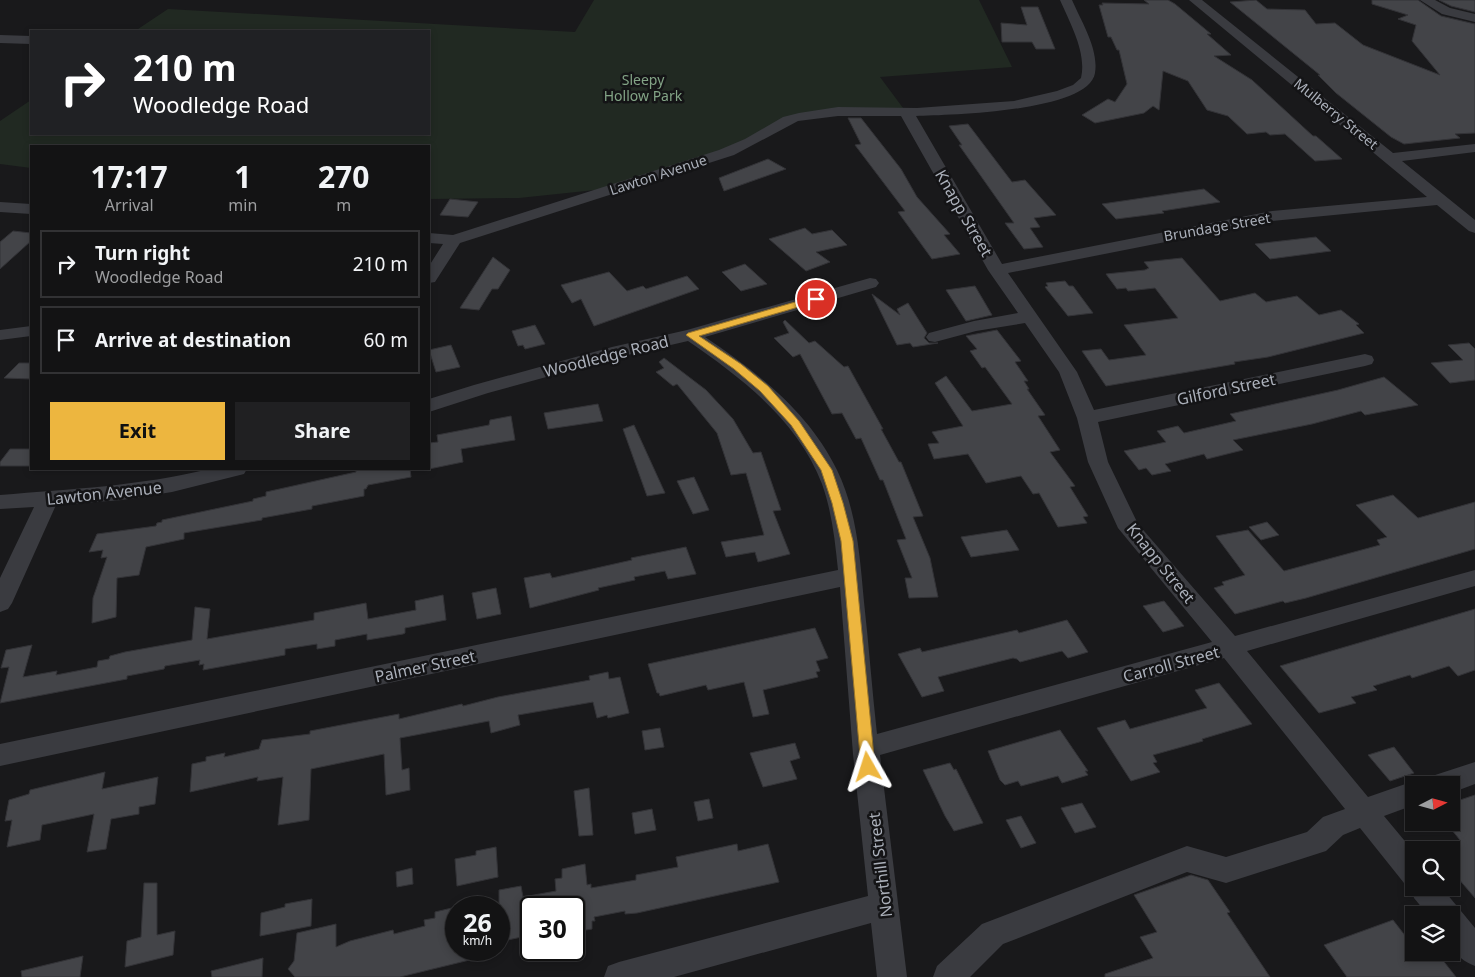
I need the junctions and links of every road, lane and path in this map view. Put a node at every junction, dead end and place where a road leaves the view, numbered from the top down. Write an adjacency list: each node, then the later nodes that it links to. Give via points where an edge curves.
1 (1066, 0): 7 (street, Lawton Avenue, via 1088,61 1089,72 1078,88 1024,104)
2 (1196, 0): 9 (street, Mulberry Street)
3 (1426, 0): 4 (street, via 1446,11)
4 (1475, 18)
5 (0, 39): 6 (street)
6 (30, 40)
7 (906, 112): 15 (street, Lawton Avenue, via 858,111 796,117 724,154); 16 (street, Knapp Street)
8 (1475, 148): 9 (street)
9 (1392, 158): 10 (street, Mulberry Street)
10 (1440, 200): 13 (street, Mulberry Street); 16 (street, Brundage Street, via 1272,216)
11 (1, 207): 12 (street)
12 (30, 209)
13 (1475, 228)
14 (430, 238): 15 (street)
15 (454, 240): 17 (street)
16 (997, 270): 19 (street, Knapp Street)
17 (430, 276)
18 (870, 283): 22 (street, Woodledge Road)
19 (1030, 317): 23 (street, via 974,326); 26 (street, Knapp Street, via 1068,372)
20 (30, 331): 21 (street)
21 (0, 335)
22 (691, 335): 25 (street, Woodledge Road, via 601,355); 30 (street, Northill Street, via 738,366 764,388 807,438 826,470 837,503 847,541)
23 (935, 337)
24 (1365, 360): 26 (street, Gilford Street)
25 (430, 406)
26 (1087, 418): 33 (street, Knapp Street, via 1098,462 1129,528)
27 (232, 470): 28 (street, Lawton Avenue, via 172,485)
28 (48, 500): 29 (street, Lawton Avenue); 32 (street)
29 (0, 502)
30 (850, 576): 34 (street, Northill Street); 35 (street, Palmer Street)
31 (1475, 578): 33 (street, Carroll Street)
32 (0, 603)
33 (1230, 647): 34 (street, Carroll Street); 39 (street, Knapp Street)
34 (866, 748): 42 (street, Northill Street)
35 (0, 755)
36 (1475, 773): 37 (street)
37 (1460, 778)
38 (1405, 797): 39 (street)
39 (1363, 812): 40 (street, Knapp Street); 48 (street, via 1333,826 1316,842 1226,870 1187,858 993,934)
40 (1405, 863)
41 (1431, 896): 43 (street)
42 (884, 905): 46 (street); 47 (street, Northill Street)
43 (1439, 906)
44 (1460, 932): 45 (street)
45 (1475, 951)
46 (619, 977)
47 (892, 977)
48 (948, 977)

